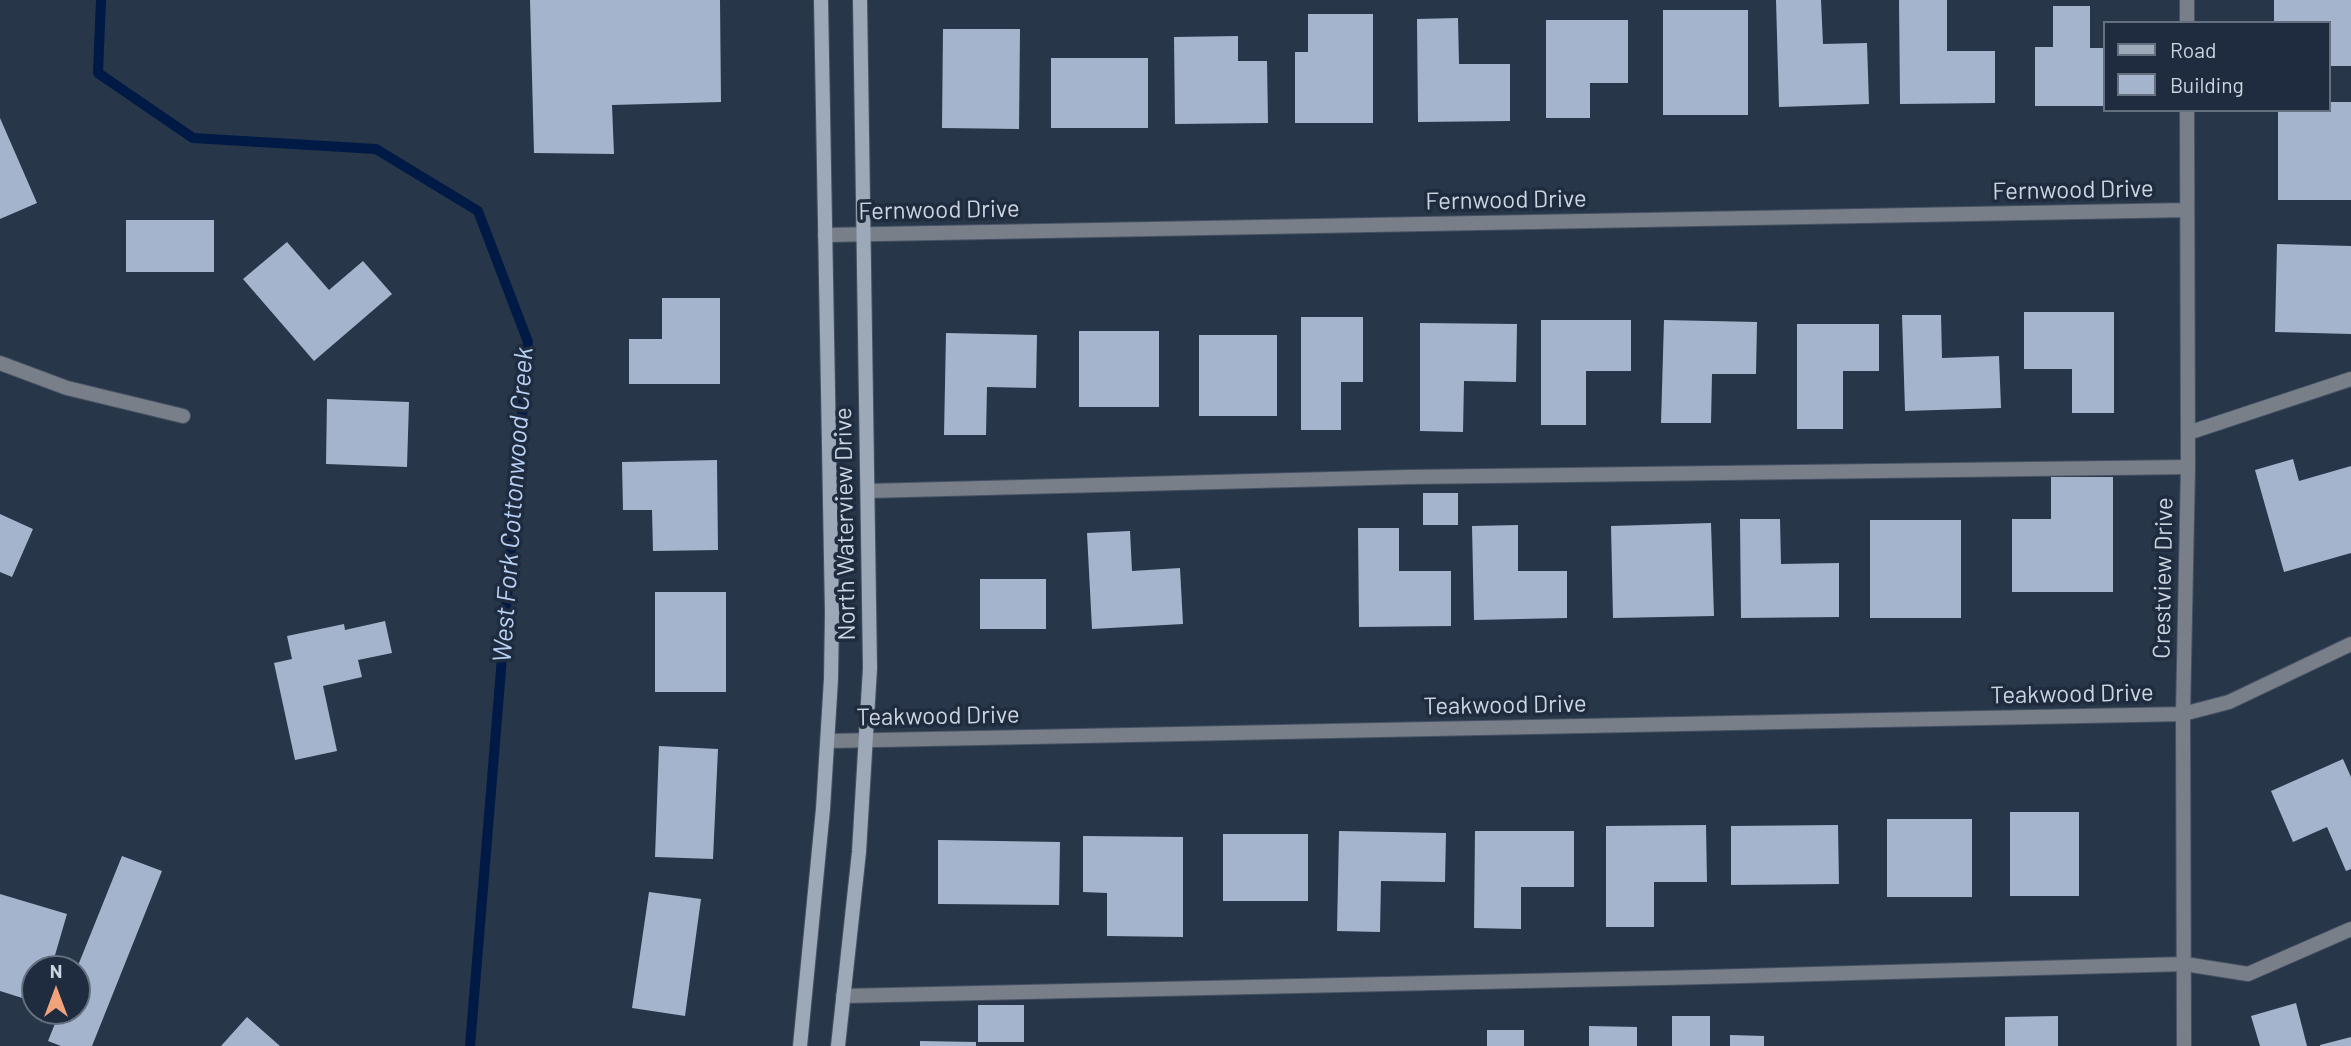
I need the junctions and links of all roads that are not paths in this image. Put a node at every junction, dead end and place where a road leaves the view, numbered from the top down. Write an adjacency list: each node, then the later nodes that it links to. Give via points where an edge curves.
1 (821, 0): 8 (street, North Waterview Drive)
2 (860, 0): 7 (street, North Waterview Drive)
3 (2187, 0): 4 (street)
4 (2187, 21)
5 (2187, 112): 6 (street, Crestview Drive)
6 (2187, 210): 7 (street, Fernwood Drive); 12 (street, Crestview Drive)
7 (864, 234): 8 (street, Fernwood Drive); 14 (street, North Waterview Drive)
8 (825, 235): 17 (street, North Waterview Drive, via 832,613)
9 (0, 363): 11 (street, via 67,388)
10 (2351, 379): 12 (street)
11 (183, 416)
12 (2188, 433): 13 (street, Crestview Drive)
13 (2188, 467): 14 (street, via 1409,477); 16 (street, Crestview Drive)
14 (868, 491): 18 (street, North Waterview Drive)
15 (2351, 644): 16 (street, Teakwood Drive, via 2229,702)
16 (2183, 714): 18 (street, Teakwood Drive); 20 (street, Crestview Drive)
17 (828, 741): 18 (street, Teakwood Drive); 22 (street, North Waterview Drive)
18 (866, 741): 21 (street, North Waterview Drive)
19 (2351, 929): 20 (street, via 2248,974)
20 (2185, 964): 21 (street); 24 (street, Crestview Drive)
21 (843, 996): 23 (street, North Waterview Drive)
22 (800, 1046)
23 (838, 1046)
24 (2183, 1046)

